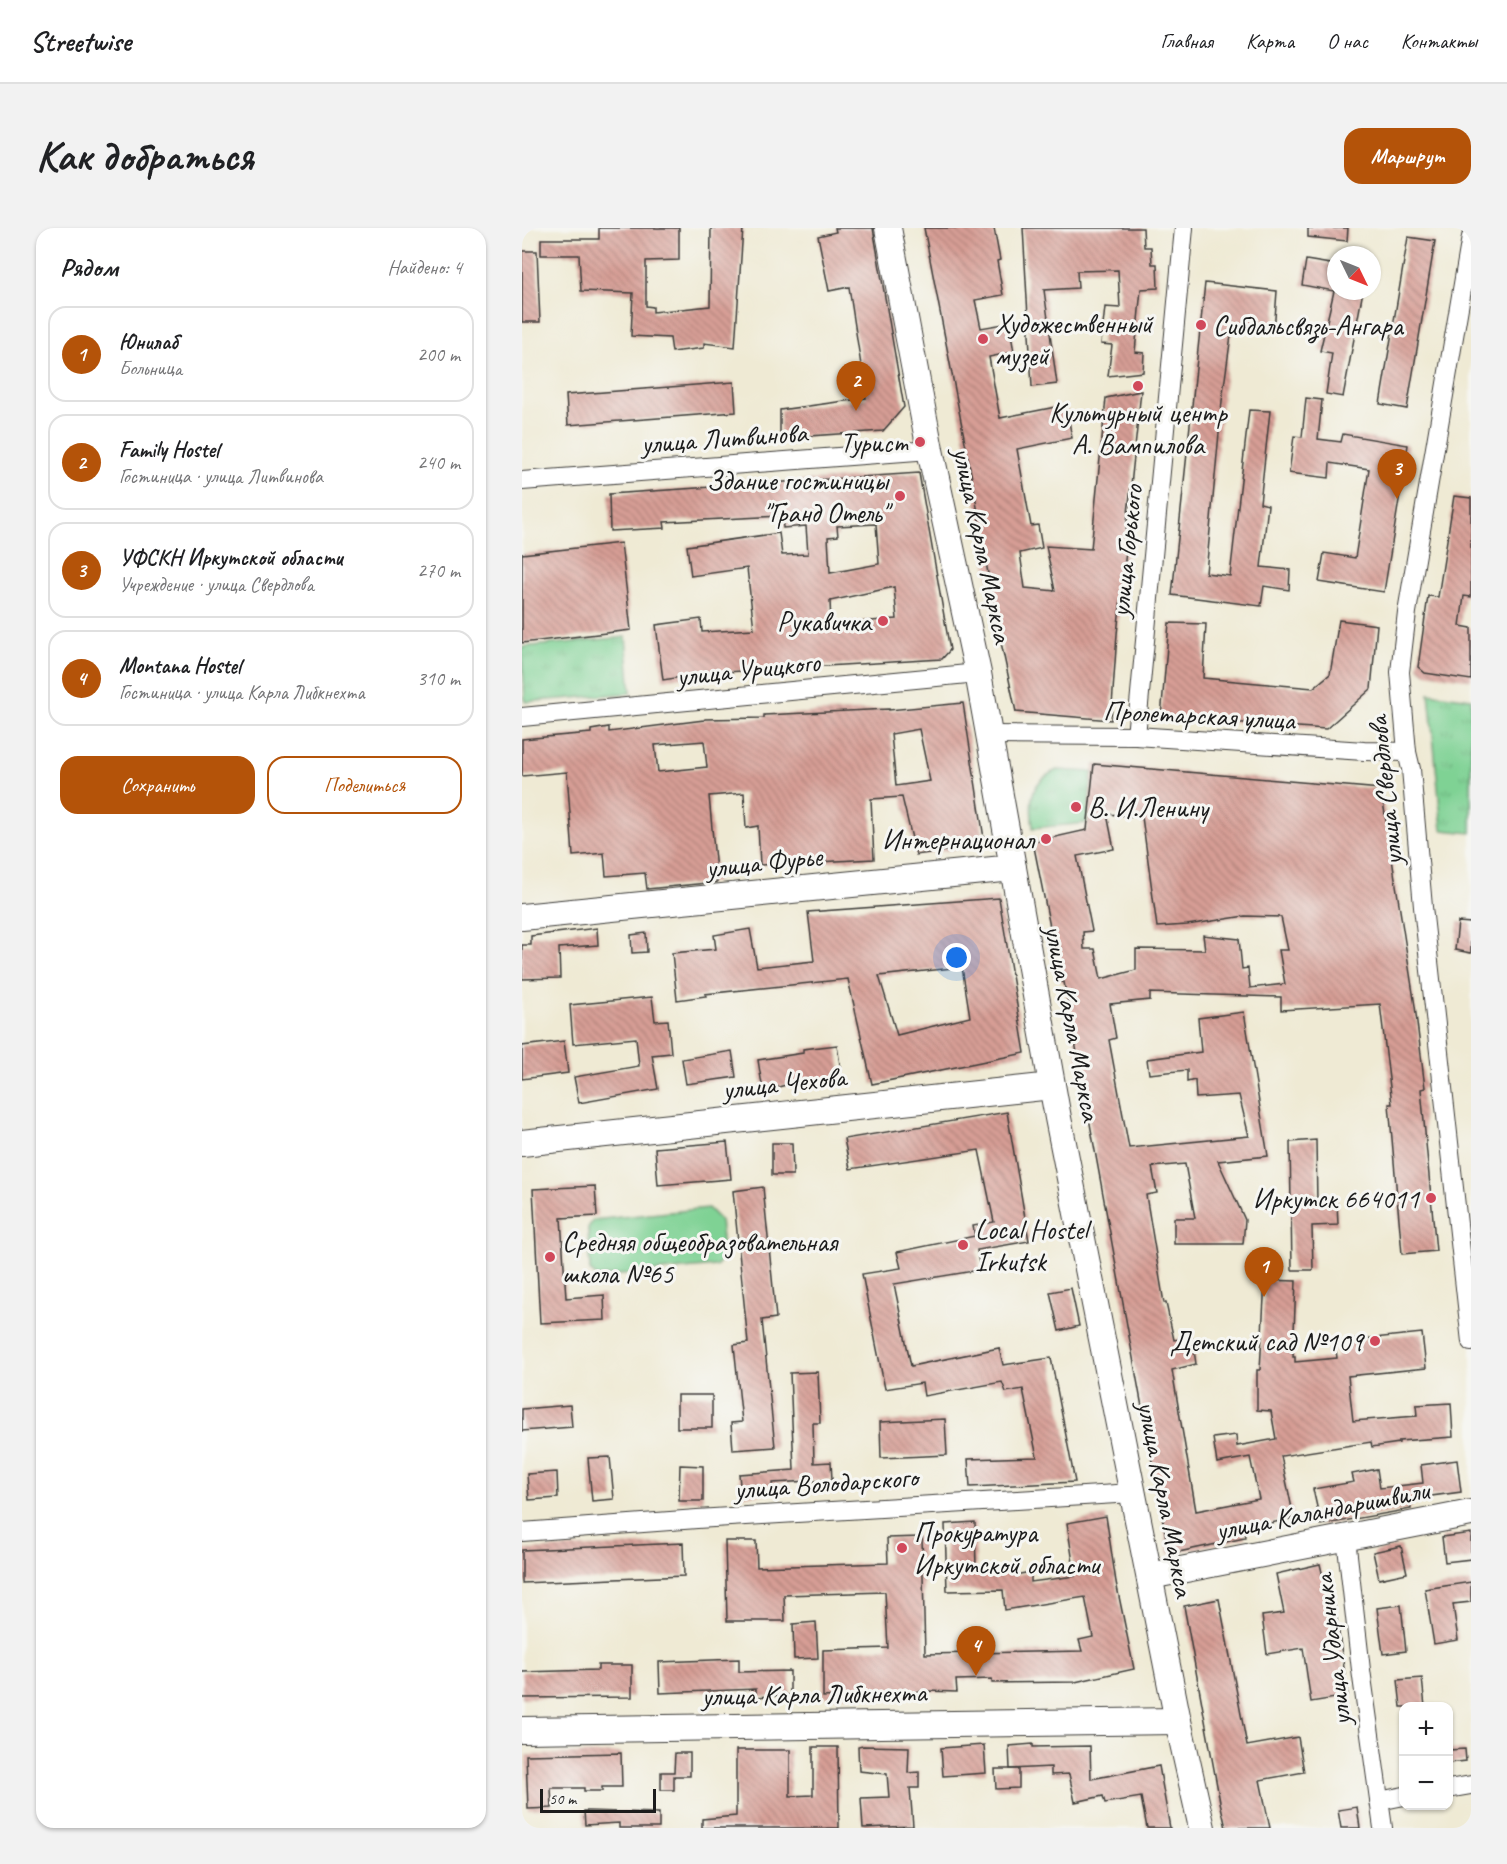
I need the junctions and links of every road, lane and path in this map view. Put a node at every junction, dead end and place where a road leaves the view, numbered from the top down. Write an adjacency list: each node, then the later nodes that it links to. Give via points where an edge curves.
1 (888, 228): 4 (street, улица Карла Маркса)
2 (1184, 228): 9 (street, улица Горького)
3 (1471, 237): 10 (street, улица Свердлова, via 1407,612 1400,672)
4 (930, 450): 5 (street, улица Литвинова); 6 (street, улица Карла Маркса)
5 (522, 481)
6 (978, 673): 7 (street, улица Урицкого); 8 (street, улица Карла Маркса)
7 (522, 717)
8 (988, 735): 9 (street, Пролетарская улица); 11 (street, улица Карла Маркса)
9 (1136, 736): 10 (street, Пролетарская улица)
10 (1407, 752): 15 (street, улица Свердлова, via 1412,769 1423,907)
11 (1013, 868): 12 (street, улица Фурье); 13 (street, улица Карла Маркса)
12 (522, 917)
13 (1052, 1086): 14 (street, улица Чехова); 16 (street, улица Карла Маркса)
14 (522, 1143)
15 (1471, 1342)
16 (1133, 1493): 18 (street, улица Володарского); 20 (street, улица Карла Маркса)
17 (1471, 1513): 19 (street, улица Каландаришвили)
18 (522, 1532)
19 (1346, 1538): 20 (street, улица Каландаришвили); 26 (street, улица Ударника)
20 (1150, 1576): 21 (street, улица Карла Маркса)
21 (1178, 1721): 22 (street, улица Карла Либкнехта); 27 (street, улица Карла Маркса)
22 (522, 1731)
23 (1471, 1785): 24 (street)
24 (1453, 1787)
25 (1399, 1797): 26 (street)
26 (1379, 1801): 28 (street, улица Ударника)
27 (1202, 1828)
28 (1383, 1828)

